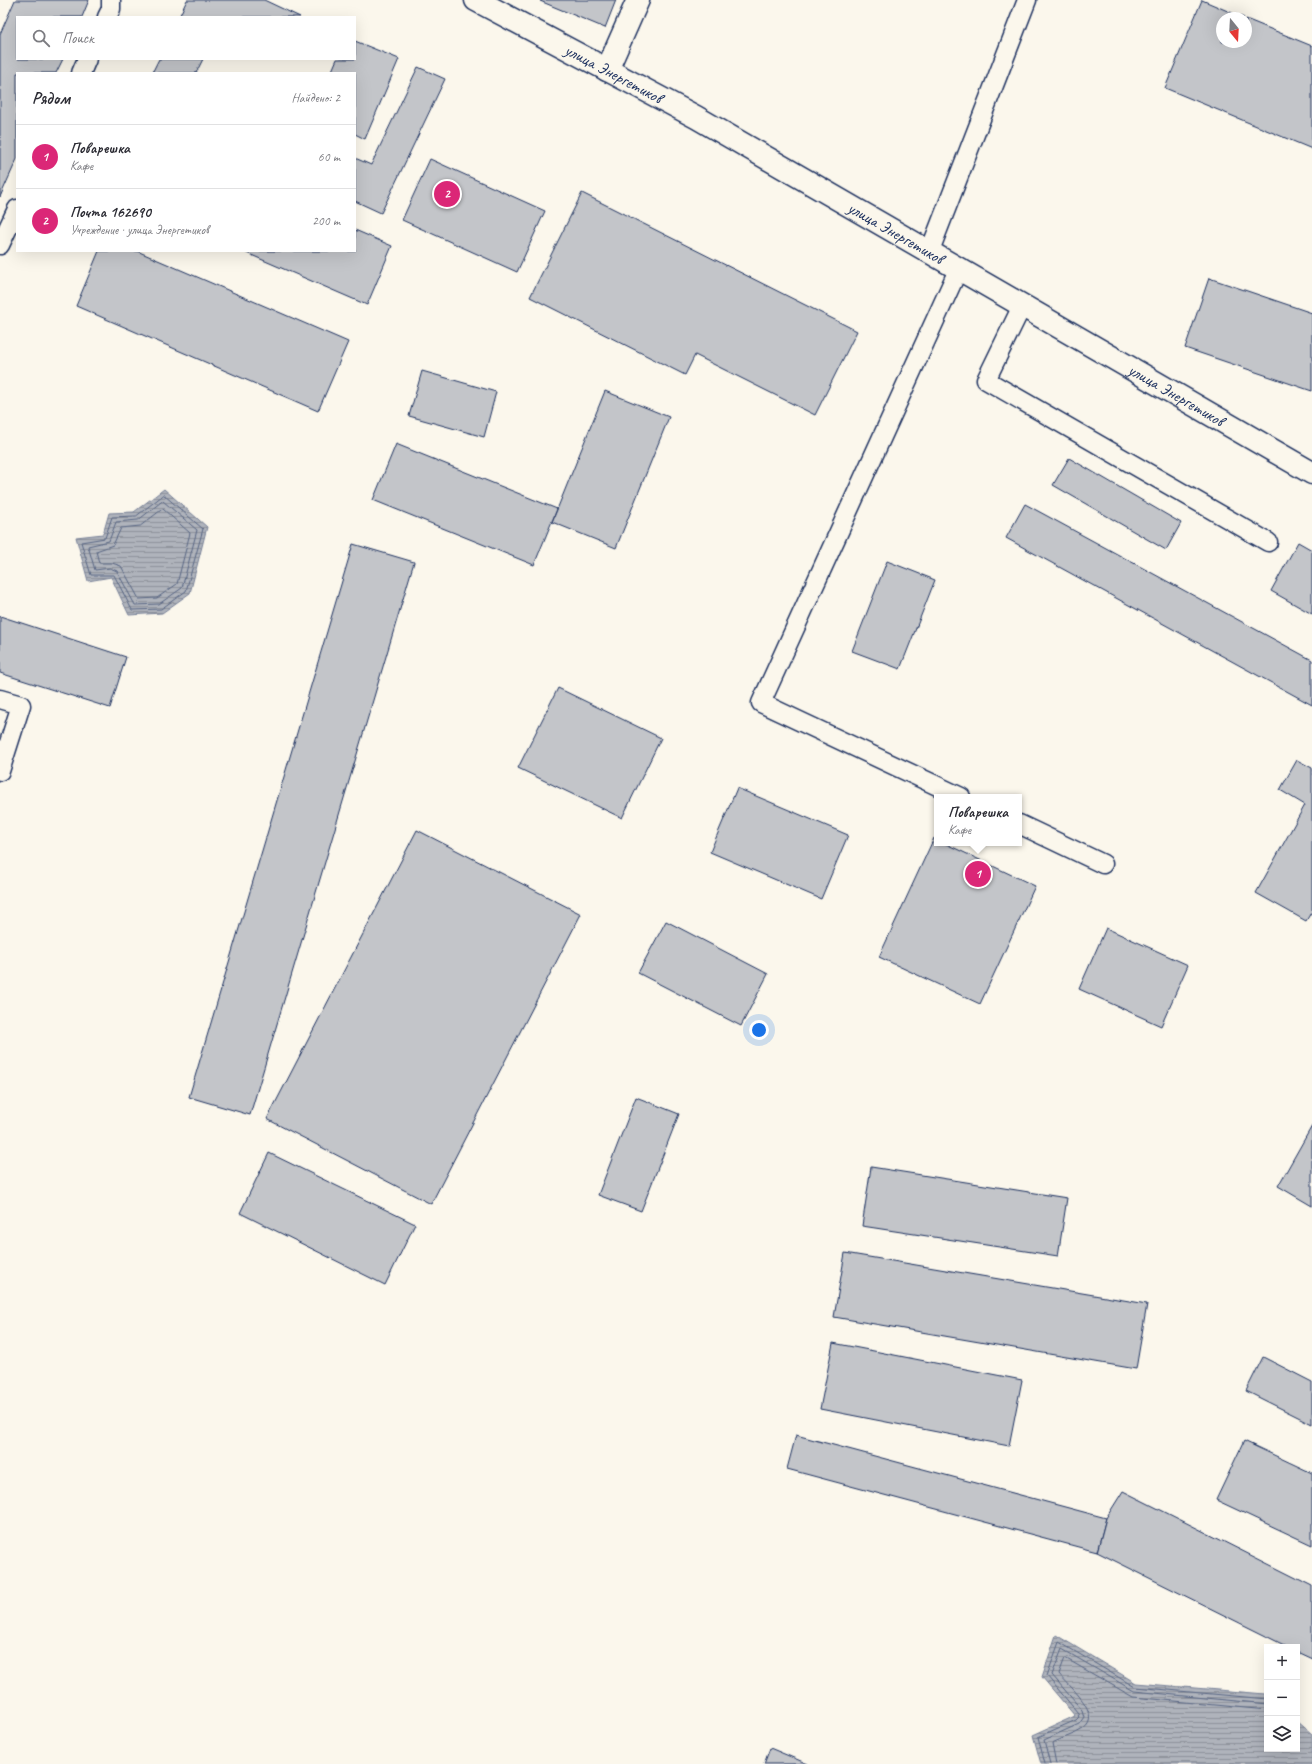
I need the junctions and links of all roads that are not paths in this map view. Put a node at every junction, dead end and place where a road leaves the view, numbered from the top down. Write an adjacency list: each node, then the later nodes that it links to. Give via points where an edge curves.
1 (111, 0): 5 (lane)
2 (476, 0): 7 (main road, улица Энергетиков)
3 (638, 0): 7 (main road)
4 (1027, 0): 11 (lane)
5 (108, 16)
6 (87, 60): 8 (lane)
7 (607, 70): 11 (main road, улица Энергетиков, via 696,117)
8 (81, 72)
9 (16, 211): 10 (lane)
10 (0, 245)
11 (929, 253): 12 (main road, улица Энергетиков)
12 (958, 270): 13 (main road, улица Энергетиков); 18 (lane, via 761,703)
13 (1022, 306): 14 (main road, улица Энергетиков); 15 (lane, via 986,380)
14 (1312, 473)
15 (1268, 542)
16 (0, 699): 17 (lane, via 21,705)
17 (0, 771)
18 (955, 794)
19 (1022, 825): 20 (lane)
20 (1103, 864)

